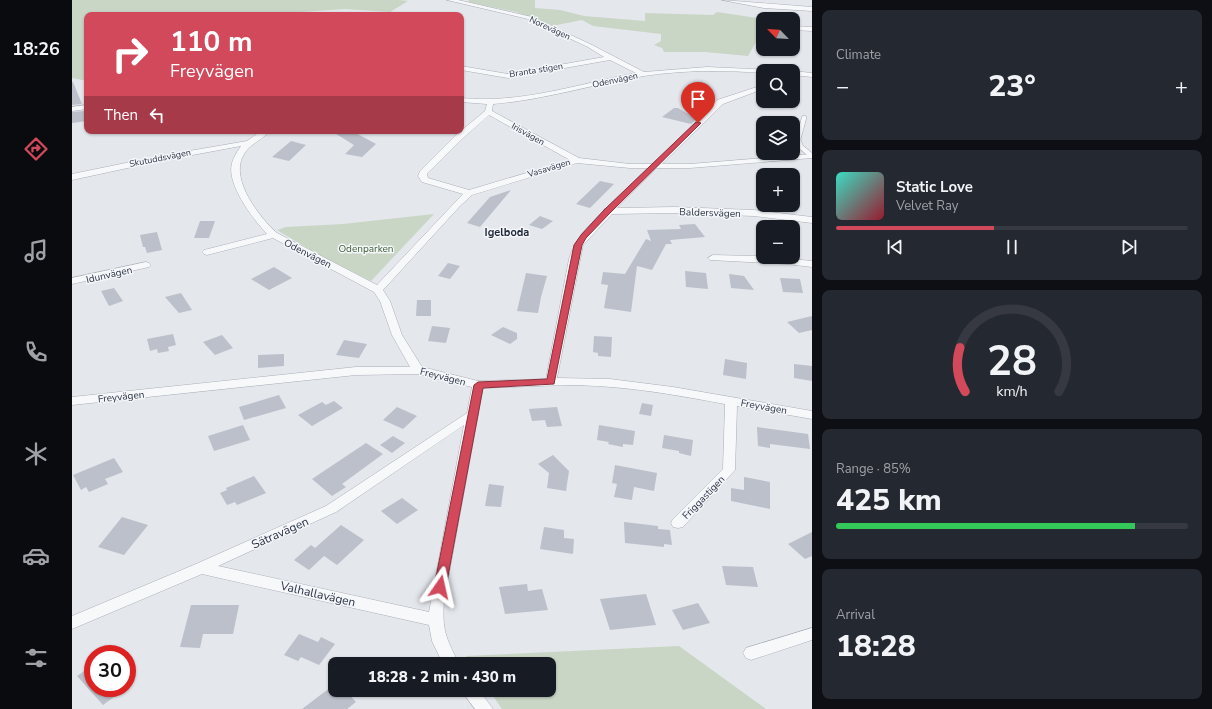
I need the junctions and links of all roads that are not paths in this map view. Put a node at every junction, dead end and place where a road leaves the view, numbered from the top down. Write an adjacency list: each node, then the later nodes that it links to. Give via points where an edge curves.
1 (450, 0): 6 (street, Norevägen, via 530,18)
2 (725, 0): 3 (street)
3 (812, 10)
4 (800, 28): 5 (street)
5 (812, 29)
6 (611, 58): 7 (street, Branta stigen, via 508,76); 9 (street, Norevägen)
7 (464, 69)
8 (756, 71): 9 (street, Odenvägen)
9 (643, 74): 14 (street, Odenvägen, via 537,96)
10 (800, 75): 11 (street)
11 (812, 75)
12 (756, 89): 25 (street, via 720,102)
13 (464, 100): 14 (street, Odenvägen)
14 (490, 102): 17 (street)
15 (84, 107): 16 (street)
16 (72, 109)
17 (488, 112): 19 (street); 24 (street, Irisvägen)
18 (804, 118): 23 (lane, Vasavägen, via 797,141 799,147)
19 (464, 133)
20 (262, 134): 22 (street, Odenvägen)
21 (462, 134): 27 (street, via 423,172 422,176 425,180)
22 (248, 143): 26 (street, Skutuddsvägen); 32 (street, Odenvägen, via 236,163 236,182 266,229)
23 (812, 156): 25 (street, Vasavägen, via 690,166)
24 (577, 160): 25 (street, Vasavägen); 27 (street, Vasavägen)
25 (654, 166): 28 (street)
26 (72, 177)
27 (469, 193): 40 (street, Vasavägen)
28 (607, 211): 29 (street, Baldersvägen, via 675,210); 42 (street, via 578,245)
29 (776, 216): 30 (street); 31 (street, Baldersvägen)
30 (777, 220)
31 (812, 220)
32 (274, 235): 33 (street); 40 (street, Odenvägen)
33 (207, 252)
34 (713, 258): 35 (street)
35 (756, 259)
36 (800, 262): 37 (street)
37 (812, 264)
38 (146, 265): 39 (street, Idunvägen)
39 (72, 281)
40 (378, 290): 41 (street, via 385,301 397,335)
41 (418, 370): 43 (street, Freyvägen); 44 (street, Freyvägen, via 356,371)
42 (551, 382): 43 (street, Freyvägen); 45 (street, Freyvägen, via 610,383)
43 (478, 385): 46 (street)
44 (72, 401)
45 (731, 401): 47 (street, Freyvägen); 48 (street, Friggastigen, via 729,470)
46 (473, 414): 49 (street, Sätravägen, via 332,509); 50 (street)
47 (812, 415)
48 (678, 523)
49 (201, 568): 50 (street, Valhallavägen); 51 (street, Sätravägen)
50 (435, 620): 54 (street, via 439,644)
51 (72, 623)
52 (812, 634): 53 (street)
53 (751, 653)
54 (447, 657)
55 (475, 697): 56 (street)
56 (485, 709)

